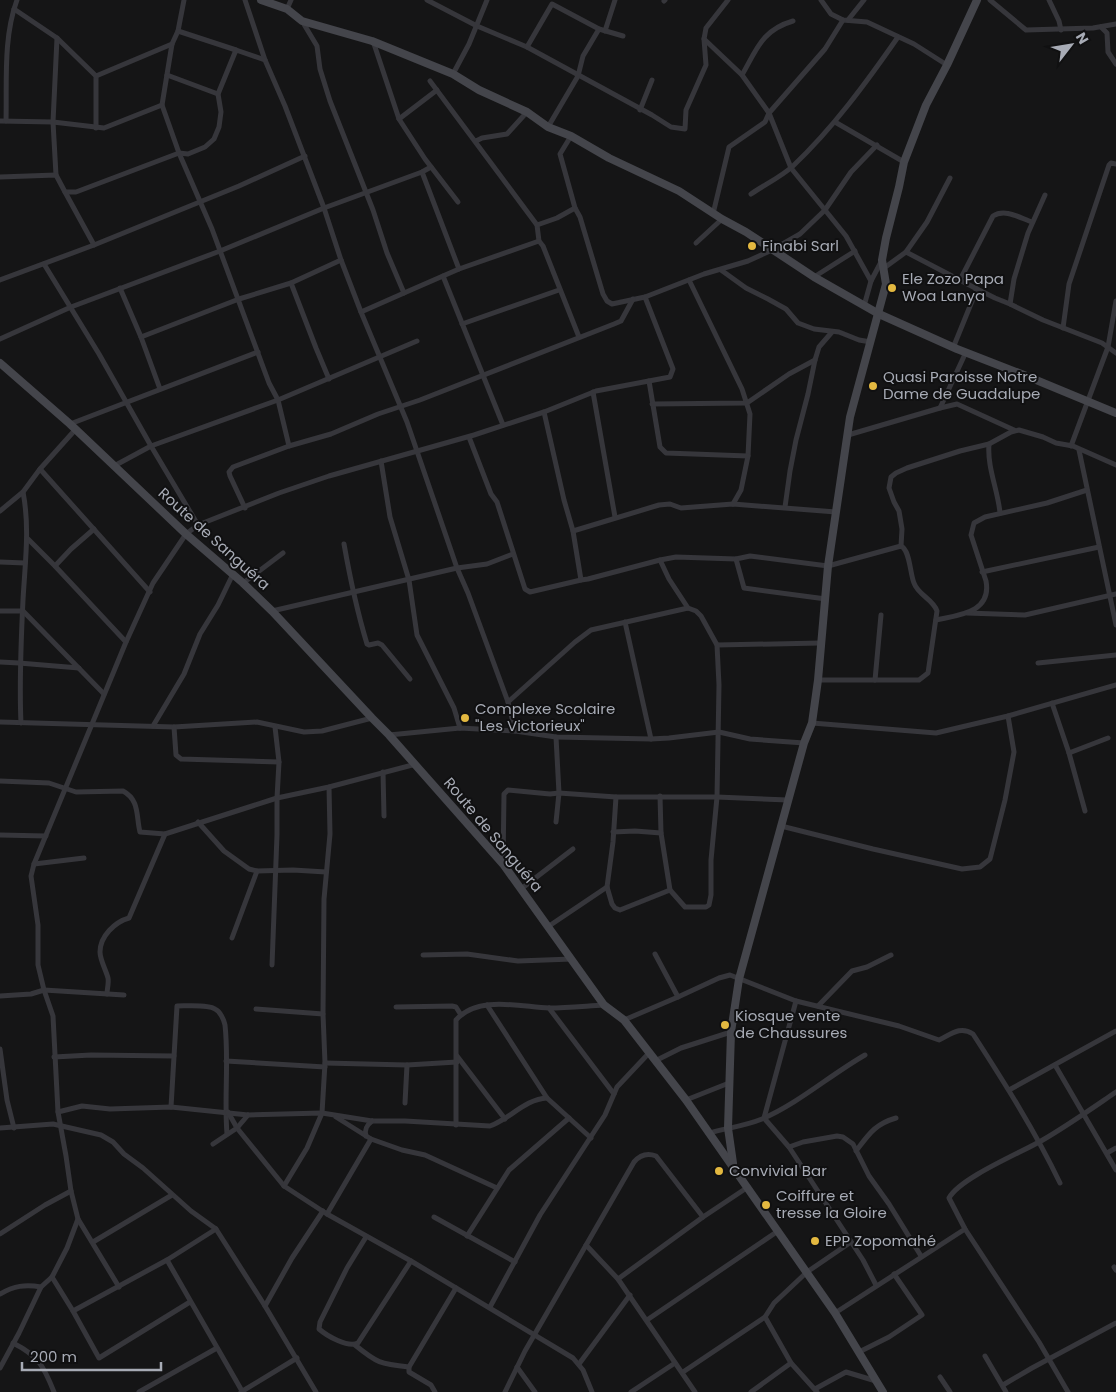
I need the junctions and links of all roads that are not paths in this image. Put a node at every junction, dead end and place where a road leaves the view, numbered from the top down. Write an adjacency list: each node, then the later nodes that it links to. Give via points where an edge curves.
1 (17, 0): 15 (street)
2 (184, 0): 25 (street)
3 (244, 0): 36 (street)
4 (261, 0): 16 (street)
5 (291, 0): 16 (street)
6 (426, 0): 21 (street)
7 (487, 0): 21 (street)
8 (616, 0): 23 (street)
9 (728, 0): 29 (street, via 706,28)
10 (821, 0): 17 (street, via 832,14)
11 (864, 0): 17 (street)
12 (990, 0): 24 (street, via 1026,30)
13 (1049, 0): 24 (street)
14 (974, 1): 38 (street)
15 (14, 9): 28 (street); 32 (street)
16 (287, 9): 18 (street)
17 (846, 20): 27 (street, via 868,22); 51 (street)
18 (302, 21): 30 (street); 72 (street, via 317,46 330,100)
19 (793, 21): 41 (street, via 773,29 762,40)
20 (1116, 24): 22 (street)
21 (477, 26): 33 (street); 39 (street)
22 (1101, 27): 24 (street); 37 (street, via 1107,33 1108,52)
23 (602, 30): 26 (street); 33 (street, via 552,4); 43 (street, via 583,56)
24 (1062, 30)
25 (178, 31): 31 (street); 35 (street)
26 (623, 36)
27 (898, 37): 38 (street); 55 (street)
28 (57, 38): 42 (street); 54 (street)
29 (704, 39): 41 (street); 49 (street, via 706,65 686,110 685,129 671,127)
30 (372, 41): 39 (street); 52 (street)
31 (172, 44): 40 (street); 42 (street)
32 (8, 46): 34 (street); 53 (street)
33 (527, 47): 43 (street)
34 (0, 49)
35 (236, 50): 36 (street); 47 (street)
36 (265, 60): 62 (street)
37 (1116, 64)
38 (947, 65): 63 (street, via 926,105)
39 (453, 74): 50 (street)
40 (167, 75): 47 (street); 48 (street)
41 (742, 75): 51 (street)
42 (96, 76): 57 (street)
43 (578, 76): 49 (street); 56 (street)
44 (652, 80): 49 (street)
45 (430, 81): 46 (street)
46 (437, 90): 52 (street); 59 (street)
47 (218, 94): 61 (street, via 219,127 211,144 188,154)
48 (162, 105): 57 (street, via 104,128); 61 (street)
49 (640, 110)
50 (527, 112): 56 (street); 59 (street, via 507,134)
51 (769, 113): 66 (street); 80 (street, via 765,122 729,147)
52 (400, 119): 65 (street)
53 (3, 121): 54 (street)
54 (53, 122): 57 (street); 68 (street)
55 (835, 122): 60 (street); 66 (street)
56 (548, 126): 58 (street)
57 (96, 128)
58 (571, 136): 78 (street, via 560,154); 80 (street, via 679,191)
59 (476, 141): 83 (street)
60 (877, 145): 63 (street); 79 (street, via 851,172)
61 (180, 153): 71 (street, via 76,192); 75 (street)
62 (304, 156): 75 (street); 77 (street)
63 (904, 162): 93 (street)
64 (1116, 164): 117 (street, via 1109,165 1069,284)
65 (431, 167): 67 (street); 76 (street)
66 (791, 168): 73 (street); 79 (street)
67 (422, 172): 72 (street); 94 (street)
68 (56, 175): 69 (street); 71 (street)
69 (0, 177)
70 (950, 178): 90 (street, via 927,222)
71 (65, 192): 86 (street)
72 (366, 192): 77 (street); 106 (street)
73 (751, 194)
74 (1045, 195): 82 (street)
75 (200, 201): 86 (street); 88 (street)
76 (458, 202)
77 (324, 208): 88 (street); 91 (street)
78 (575, 208): 83 (street); 109 (street, via 606,301 612,304)
79 (825, 210): 87 (street, via 800,234); 89 (street, via 834,218)
80 (713, 214): 81 (street)
81 (722, 219): 85 (street); 87 (street)
82 (1032, 222): 100 (street, via 1005,212 993,216); 111 (street, via 1014,279)
83 (537, 225): 84 (street)
84 (539, 241): 94 (street); 105 (street)
85 (696, 243)
86 (94, 245): 92 (street)
87 (772, 250): 95 (street); 97 (street)
88 (220, 251): 103 (street); 108 (street)
89 (855, 252): 97 (street); 101 (street)
90 (906, 252): 93 (street); 100 (street)
91 (342, 260): 102 (street); 114 (street)
92 (44, 264): 98 (street); 113 (street)
93 (883, 264): 101 (street); 115 (street, via 886,284)
94 (459, 268): 96 (street)
95 (721, 270): 99 (street); 118 (street, via 746,288 786,309 798,323)
96 (443, 276): 106 (street); 116 (street)
97 (814, 277): 112 (street)
98 (0, 280)
99 (689, 280): 107 (street); 140 (street)
100 (960, 280): 104 (street)
101 (871, 281): 112 (street)
102 (291, 283): 108 (street); 133 (street)
103 (120, 288): 113 (street); 119 (street)
104 (977, 289): 111 (street); 125 (street)
105 (559, 290): 116 (street); 120 (street)
106 (404, 293): 114 (street)
107 (645, 297): 109 (street); 134 (street, via 672,369 670,378)
108 (239, 299): 119 (street); 126 (street)
109 (633, 299): 120 (street, via 621,321)
110 (1116, 301): 124 (street)
111 (1010, 304): 117 (street)
112 (864, 306): 115 (street)
113 (71, 307): 121 (street); 139 (street)
114 (362, 312): 129 (street)
115 (878, 314): 123 (street); 125 (street)
116 (462, 324): 132 (street)
117 (1063, 328): 124 (street)
118 (832, 332): 123 (street); 130 (street, via 819,347)
119 (141, 337): 135 (street)
120 (580, 337): 132 (street)
121 (0, 339)
122 (417, 341): 129 (street)
123 (871, 342): 149 (street)
124 (1108, 347): 128 (street); 138 (street)
125 (954, 348): 127 (street)
126 (258, 352): 135 (street); 137 (street)
127 (966, 352): 138 (street); 143 (street)
128 (1116, 353)
129 (380, 356): 133 (street); 142 (street)
130 (815, 360): 140 (street); 165 (street, via 794,448)
131 (0, 363): 147 (street, Route de Sanguéra)
132 (482, 376): 142 (street); 146 (street)
133 (329, 379): 137 (street)
134 (649, 381): 136 (street); 141 (street)
135 (160, 389): 139 (street)
136 (593, 392): 144 (street); 170 (street)
137 (278, 400): 152 (street); 153 (street)
138 (1088, 401): 145 (street); 154 (street)
139 (126, 403): 147 (street); 152 (street)
140 (747, 403): 141 (street); 157 (street, via 750,414)
141 (652, 404): 157 (street, via 660,446 666,453)
142 (400, 406): 153 (street, via 331,434); 156 (street)
143 (940, 408): 148 (street, via 957,404); 149 (street)
144 (544, 412): 146 (street); 173 (street)
145 (1116, 413)
146 (503, 425): 150 (street)
147 (72, 427): 160 (street, Route de Sanguéra); 161 (street)
148 (1015, 431): 151 (street); 154 (street)
149 (848, 435): 168 (street)
150 (469, 437): 156 (street); 180 (street, via 491,494 498,502)
151 (989, 444): 169 (street, via 988,457); 177 (street, via 907,468 891,477 889,488 900,511)
152 (151, 446): 160 (street); 171 (street)
153 (289, 446): 166 (street, via 231,469 230,476)
154 (1071, 446): 155 (street)
155 (1079, 450): 159 (street); 162 (street)
156 (417, 452): 158 (street); 187 (street)
157 (748, 456): 164 (street, via 741,490)
158 (381, 461): 166 (street, via 279,493); 190 (street, via 390,517)
159 (1116, 465)
160 (114, 466): 174 (street, Route de Sanguéra)
161 (40, 469): 163 (street); 172 (street)
162 (1087, 490): 169 (street); 178 (street)
163 (23, 492): 167 (street); 175 (street)
164 (733, 504): 165 (street); 170 (street, via 681,508 659,505)
165 (785, 507): 168 (street)
166 (245, 508): 171 (street)
167 (0, 512)
168 (836, 512): 186 (street)
169 (1000, 514): 188 (street, via 979,519 972,527 971,535)
170 (615, 517): 173 (street)
171 (198, 525): 174 (street)
172 (94, 529): 185 (street); 193 (street)
173 (573, 531): 191 (street)
174 (186, 534): 189 (street, Route de Sanguéra); 193 (street)
175 (28, 539): 184 (street); 185 (street)
176 (344, 544): 194 (street)
177 (901, 546): 186 (street); 203 (street, via 907,550 917,589 936,607)
178 (1099, 547): 188 (street); 195 (street)
179 (283, 553): 192 (street)
180 (514, 554): 187 (street, via 487,564); 191 (street, via 525,589 530,592)
181 (736, 559): 182 (street, via 676,557); 186 (street, via 750,556); 196 (street, via 744,588)
182 (660, 560): 191 (street); 197 (street)
183 (0, 562): 184 (street)
184 (26, 563): 199 (street)
185 (55, 566): 206 (street)
186 (828, 566): 196 (street)
187 (457, 568): 190 (street); 219 (street)
188 (982, 572): 201 (street, via 988,588 986,596 980,606)
189 (233, 574): 192 (street, Route de Sanguéra); 227 (street, via 200,634 184,674)
190 (409, 580): 194 (street); 230 (street, via 417,635 454,708)
191 (581, 580)
192 (242, 583): 200 (street, Route de Sanguéra)
193 (150, 592): 206 (street)
194 (354, 593): 200 (street); 214 (street, via 367,644 380,643)
195 (1113, 594): 201 (street, via 1025,615); 205 (street)
196 (826, 599): 207 (street)
197 (688, 608): 204 (street); 208 (street, via 701,616)
198 (0, 611): 199 (street)
199 (23, 611): 211 (street); 213 (street)
200 (272, 611): 222 (street, Route de Sanguéra)
201 (967, 613): 203 (street)
202 (881, 615): 216 (street)
203 (936, 620): 216 (street, via 927,676 918,680)
204 (625, 622): 219 (street, via 591,630); 236 (street)
205 (1116, 625)
206 (126, 642): 218 (street)
207 (820, 643): 208 (street); 215 (street)
208 (716, 645): 232 (street)
209 (1116, 655): 212 (street)
210 (0, 662): 211 (street)
211 (20, 663): 213 (street); 224 (street)
212 (1038, 663)
213 (79, 668): 218 (street)
214 (410, 679)
215 (818, 680): 216 (street); 225 (street)
216 (876, 680)
217 (1116, 685): 220 (street)
218 (104, 694): 226 (street)
219 (508, 702): 231 (street)
220 (1052, 703): 221 (street); 238 (street)
221 (1008, 716): 225 (street, via 929,734); 255 (street, via 1014,742 1013,760 990,859 983,866 962,869)
222 (372, 718): 228 (street, via 322,731 304,732); 233 (street, Route de Sanguéra)
223 (0, 722): 224 (street)
224 (21, 723): 226 (street)
225 (812, 723): 237 (street)
226 (92, 725): 227 (street); 244 (street)
227 (153, 726): 229 (street)
228 (276, 727): 229 (street, via 257,722); 239 (street)
229 (174, 728): 239 (street, via 176,755 181,759)
230 (460, 728): 231 (street); 233 (street)
231 (515, 731): 234 (street)
232 (719, 732): 236 (street); 237 (street, via 750,739); 248 (street)
233 (389, 735): 240 (street, Route de Sanguéra)
234 (556, 737): 236 (street); 245 (street)
235 (1108, 738): 238 (street)
236 (650, 739)
237 (804, 743): 250 (street)
238 (1069, 753): 251 (street)
239 (280, 762): 249 (street)
240 (416, 764): 241 (street); 264 (street, Route de Sanguéra)
241 (383, 772): 243 (street); 252 (street)
242 (0, 781): 244 (street, via 49,783)
243 (329, 787): 249 (street); 267 (street, via 330,834)
244 (65, 788): 258 (street, via 76,792 123,791 133,799 139,815 140,832); 260 (street)
245 (559, 792): 247 (street); 254 (street); 264 (street, via 506,791)
246 (660, 796): 247 (street); 248 (street); 257 (street)
247 (616, 797): 256 (street)
248 (718, 797): 250 (street); 270 (street, via 709,905 704,908 685,906)
249 (277, 798): 253 (street); 265 (street)
250 (788, 800): 255 (street)
251 (1085, 811)
252 (384, 816)
253 (198, 822): 258 (street); 266 (street, via 224,851 249,870)
254 (556, 822)
255 (781, 826): 278 (street)
256 (613, 832): 257 (street); 268 (street)
257 (661, 833): 270 (street)
258 (165, 834): 280 (street, via 129,918 113,925 104,939 100,951 108,980)
259 (0, 835): 260 (street)
260 (46, 836): 263 (street)
261 (573, 849): 269 (street)
262 (84, 858): 263 (street)
263 (34, 864): 279 (street, via 31,876 38,925 38,965)
264 (503, 864): 269 (street, Route de Sanguéra)
265 (275, 870): 266 (street); 267 (street); 277 (street)
266 (257, 872): 272 (street)
267 (326, 872): 291 (street)
268 (607, 887): 270 (street, via 612,904 620,910); 271 (street)
269 (521, 889): 271 (street, Route de Sanguéra)
270 (670, 890)
271 (549, 926): 276 (street, Route de Sanguéra)
272 (232, 938)
273 (655, 954): 283 (street)
274 (423, 955): 276 (street, via 467,954 518,961)
275 (891, 955): 287 (street, via 852,971)
276 (572, 959): 285 (street, Route de Sanguéra)
277 (272, 965)
278 (739, 979): 283 (street, via 730,975 719,978); 284 (street); 295 (street)
279 (44, 990): 280 (street); 282 (street); 301 (street, via 53,1016)
280 (107, 994): 281 (street)
281 (124, 995)
282 (0, 996)
283 (678, 997): 293 (street)
284 (796, 1001): 287 (street); 323 (street)
285 (604, 1004): 289 (street); 293 (street, Route de Sanguéra)
286 (487, 1005): 289 (street); 292 (street); 312 (street)
287 (818, 1006): 309 (street, via 899,1026 939,1040 958,1031 968,1031)
288 (396, 1007): 292 (street, via 452,1006)
289 (550, 1008): 311 (street)
290 (256, 1009): 291 (street)
291 (323, 1014): 305 (street)
292 (461, 1016): 302 (street, via 456,1020)
293 (624, 1020): 297 (street, Route de Sanguéra)
294 (1116, 1030): 307 (street)
295 (731, 1032): 304 (street, via 681,1048); 308 (street)
296 (0, 1049): 299 (street)
297 (649, 1053): 304 (street, Route de Sanguéra); 311 (street)
298 (865, 1055): 323 (street, via 811,1092)
299 (0, 1056): 330 (street)
300 (174, 1056): 301 (street); 303 (street, via 177,1006 212,1007 218,1010 224,1023); 315 (street)
301 (54, 1058): 316 (street)
302 (457, 1059): 306 (street); 325 (street); 327 (street)
303 (226, 1061): 305 (street); 317 (street)
304 (655, 1061): 313 (street, Route de Sanguéra)
305 (325, 1065): 306 (street); 318 (street)
306 (407, 1065): 314 (street)
307 (1055, 1065): 309 (street); 320 (street)
308 (729, 1083): 313 (street); 332 (street)
309 (1009, 1090): 337 (street)
310 (1116, 1092): 320 (street)
311 (614, 1094): 336 (street)
312 (547, 1098): 322 (street); 325 (street, via 534,1100)
313 (686, 1100): 333 (street, Route de Sanguéra)
314 (405, 1103)
315 (171, 1107): 316 (street, via 110,1109 82,1106); 317 (street)
316 (58, 1112): 328 (street)
317 (227, 1112): 319 (street); 331 (street); 334 (street)
318 (322, 1113): 319 (street); 321 (street); 346 (street, via 307,1148)
319 (248, 1114): 331 (street)
320 (1084, 1114): 337 (street); 342 (street)
321 (333, 1115): 326 (street); 335 (street)
322 (569, 1118): 336 (street); 348 (street, via 509,1170)
323 (764, 1118): 332 (street); 339 (street)
324 (896, 1118): 341 (street, via 882,1122 872,1130)
325 (505, 1119): 327 (street, via 490,1126)
326 (372, 1121): 327 (street); 335 (street, via 365,1132)
327 (456, 1125)
328 (60, 1127): 330 (street, via 53,1124); 349 (street); 350 (street, via 109,1139)
329 (0, 1128): 330 (street)
330 (14, 1128)
331 (237, 1128): 334 (street); 346 (street)
332 (728, 1128): 333 (street); 343 (street)
333 (710, 1133): 343 (street, Route de Sanguéra)
334 (227, 1134): 338 (street)
335 (369, 1138): 348 (street, via 425,1155); 351 (street)
336 (591, 1138): 367 (street, via 540,1215)
337 (1040, 1142): 345 (street); 356 (street, via 999,1162 951,1195 949,1200)
338 (213, 1144)
339 (789, 1147): 341 (street, via 837,1136 853,1144); 362 (street)
340 (1116, 1148): 342 (street)
341 (856, 1151): 364 (street)
342 (1107, 1153): 344 (street)
343 (733, 1165): 347 (street, Route de Sanguéra)
344 (1116, 1170)
345 (1060, 1182)
346 (284, 1186): 351 (street)
347 (749, 1187): 353 (street); 358 (street, Route de Sanguéra)
348 (497, 1188): 359 (street)
349 (71, 1191): 354 (street); 357 (street)
350 (172, 1195): 355 (street); 361 (street)
351 (325, 1212): 360 (street); 379 (street, via 292,1258)
352 (434, 1217): 359 (street)
353 (704, 1217): 363 (street, via 656,1156 639,1156); 371 (street)
354 (78, 1219): 361 (street); 370 (street, via 68,1248)
355 (216, 1229): 365 (street); 379 (street)
356 (965, 1229): 364 (street); 393 (street)
357 (1, 1231)
358 (778, 1231): 368 (street, Route de Sanguéra); 384 (street)
359 (467, 1236): 367 (street)
360 (366, 1237): 366 (street); 388 (street, via 319,1325 325,1334)
361 (93, 1242): 374 (street)
362 (851, 1242): 368 (street); 372 (street)
363 (586, 1245): 371 (street); 386 (street)
364 (921, 1256): 369 (street)
365 (167, 1260): 374 (street); 378 (street)
366 (411, 1261): 375 (street); 388 (street)
367 (514, 1262): 380 (street)
368 (807, 1272): 382 (street, Route de Sanguéra); 383 (street, via 774,1303)
369 (894, 1274): 372 (street); 390 (street, via 922,1315)
370 (52, 1277): 373 (street); 381 (street)
371 (618, 1279): 377 (street)
372 (876, 1285): 382 (street)
373 (41, 1287): 376 (street, via 27,1284); 387 (street)
374 (119, 1287): 381 (street)
375 (456, 1288): 380 (street); 397 (street)
376 (0, 1294)
377 (630, 1296): 384 (street); 396 (street)
378 (190, 1302): 381 (street, via 99,1358); 389 (street)
379 (265, 1306): 392 (street)
380 (490, 1308): 386 (street)
381 (73, 1311)
382 (835, 1312): 390 (street, Route de Sanguéra)
383 (765, 1317): 395 (street); 400 (street)
384 (647, 1320): 394 (street)
385 (1116, 1323): 393 (street)
386 (535, 1334): 396 (street); 398 (street)
387 (14, 1343): 399 (street); 407 (street, via 41,1363)
388 (355, 1345): 397 (street, via 384,1364)
389 (217, 1348): 404 (street); 408 (street)
390 (859, 1352): 402 (street, Route de Sanguéra)
391 (985, 1356): 403 (street)
392 (297, 1358): 404 (street); 409 (street)
393 (1049, 1360): 403 (street); 419 (street)
394 (675, 1363): 400 (street); 414 (street)
395 (792, 1363): 405 (street); 406 (street)
396 (579, 1364): 413 (street)
397 (409, 1367): 410 (street, via 409,1372 431,1385)
398 (517, 1367): 411 (street); 412 (street)
399 (0, 1368)
400 (683, 1372): 415 (street)
401 (940, 1377): 417 (street)
402 (876, 1381): 406 (street, via 846,1372); 416 (street, Route de Sanguéra)
403 (1003, 1385): 418 (street)
404 (242, 1391)
405 (755, 1391)
406 (816, 1391)
407 (54, 1392)
408 (139, 1392)
409 (316, 1392)
410 (435, 1392)
411 (505, 1392)
412 (535, 1392)
413 (592, 1392)
414 (631, 1392)
415 (695, 1392)
416 (884, 1392)
417 (950, 1392)
418 (1006, 1392)
419 (1068, 1392)

